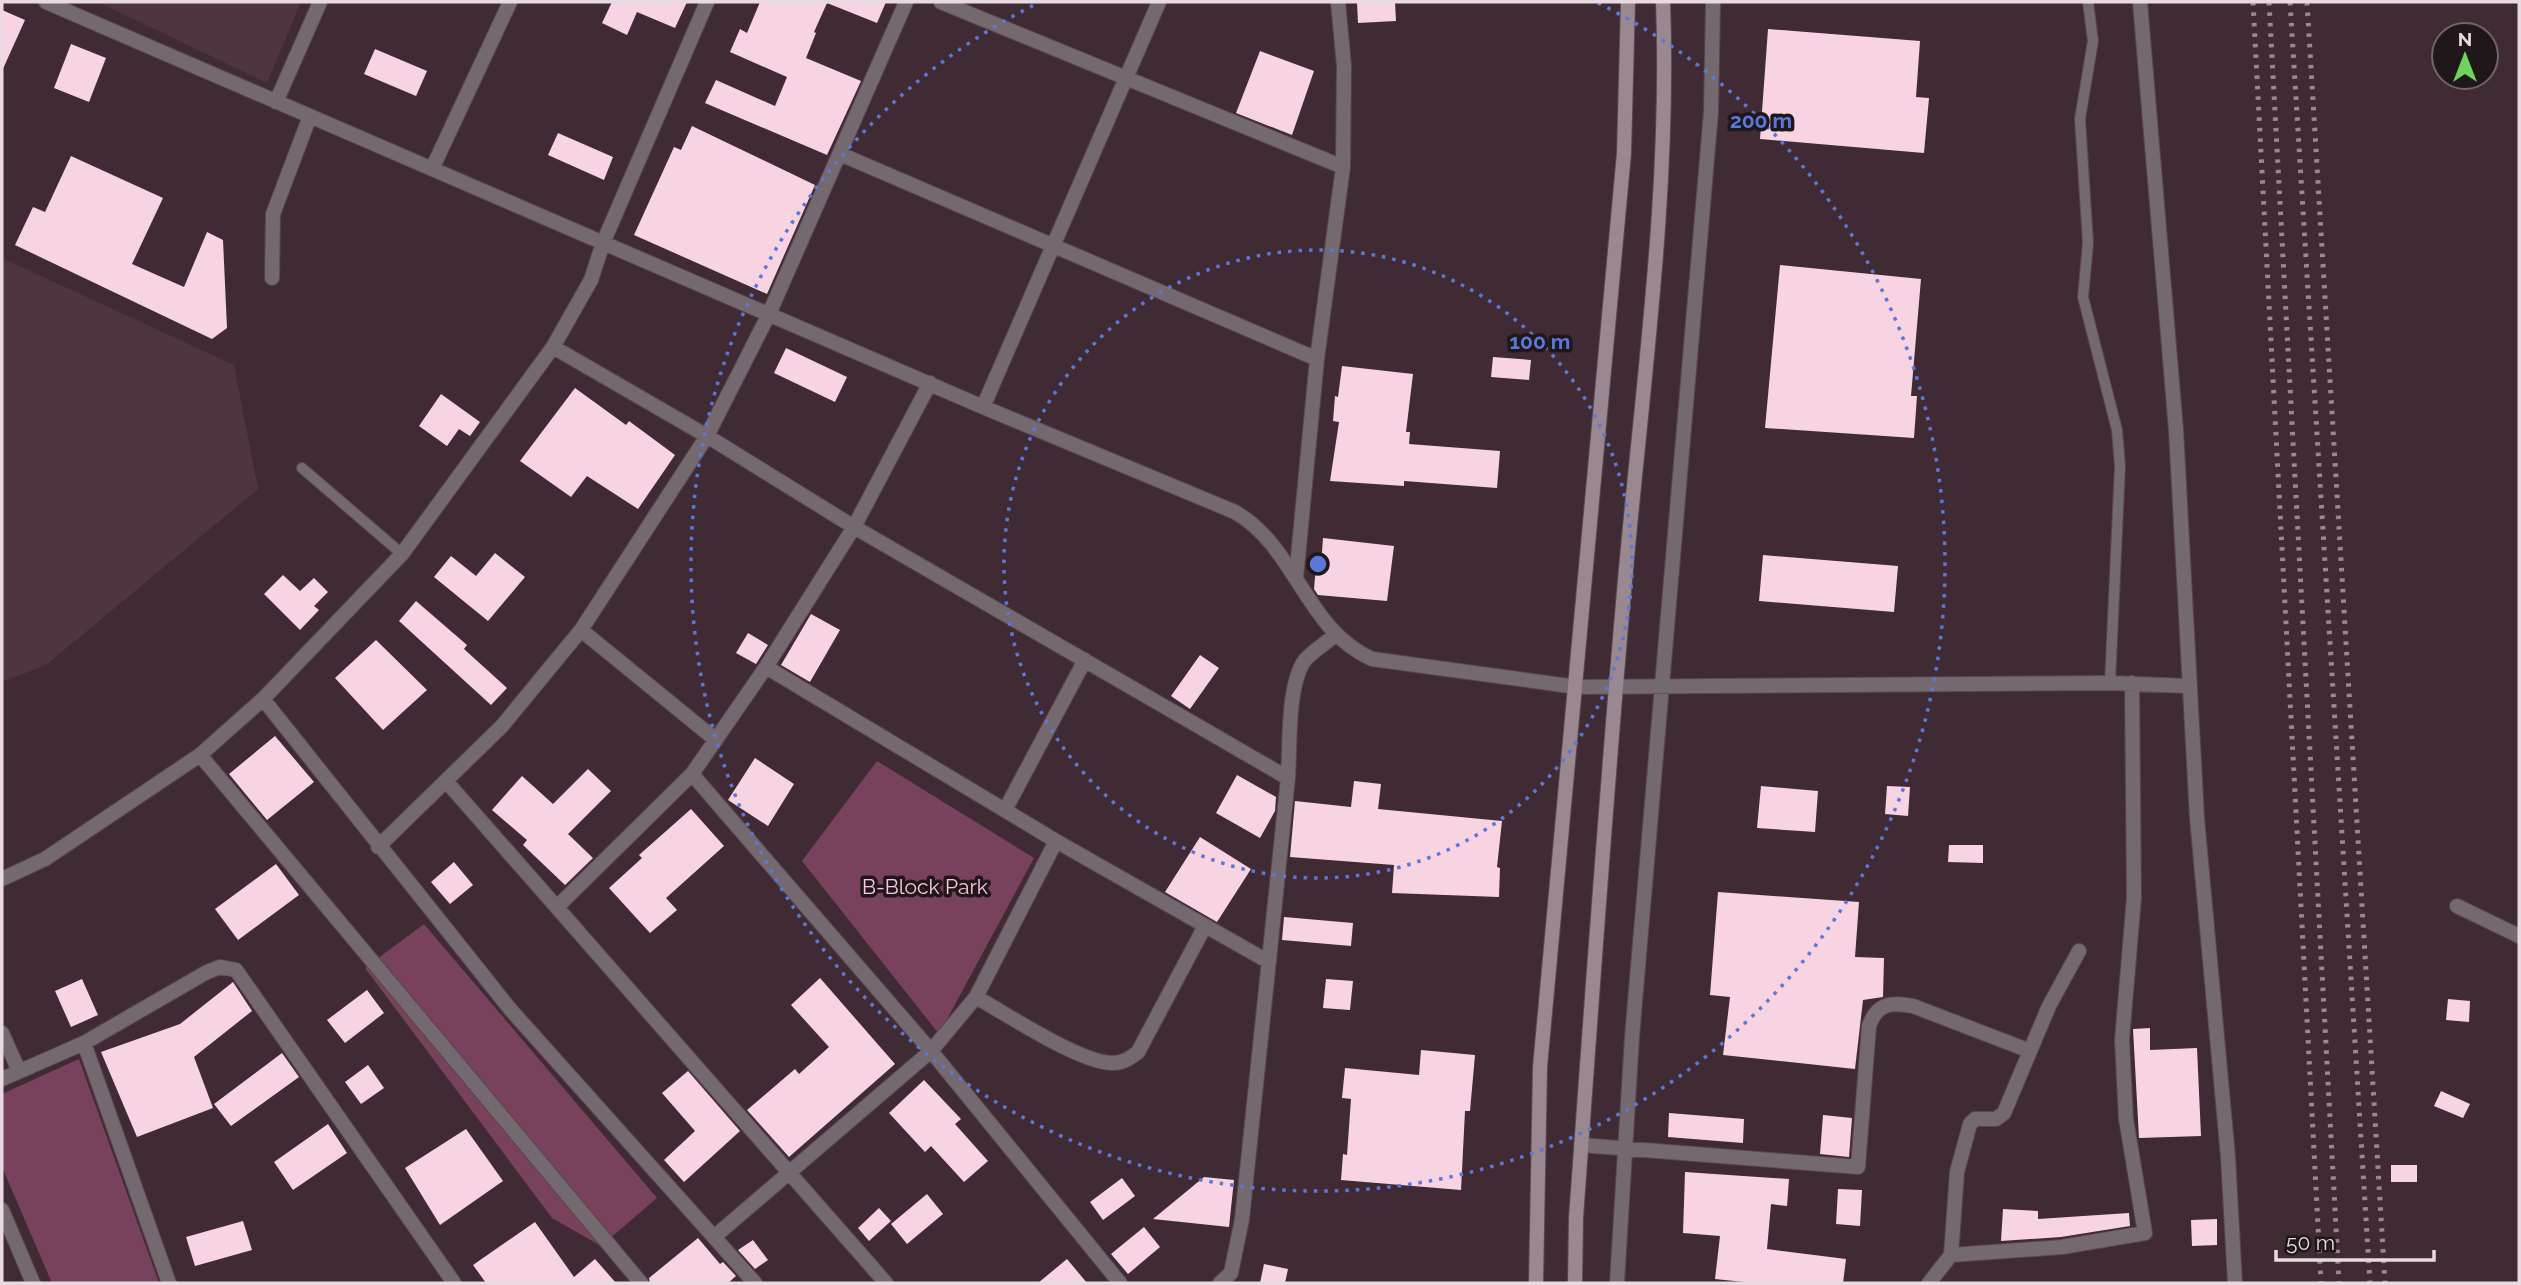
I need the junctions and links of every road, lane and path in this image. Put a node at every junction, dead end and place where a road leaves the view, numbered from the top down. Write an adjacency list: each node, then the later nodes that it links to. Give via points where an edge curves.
1 (46, 2): 15 (street)
2 (320, 2): 15 (street)
3 (510, 2): 19 (street)
4 (707, 2): 20 (street)
5 (906, 2): 17 (street)
6 (941, 2): 14 (street)
7 (1159, 2): 14 (street)
8 (1338, 2): 18 (street, via 1344,66)
9 (1628, 2): 40 (street, via 1624,153)
10 (1663, 2): 41 (street, via 1666,82 1661,185)
11 (1713, 2): 42 (street, via 1711,112)
12 (2088, 2): 37 (lane, via 2093,41 2080,119 2088,243 2083,297 2117,430 2120,466)
13 (2140, 2): 39 (street, via 2176,430)
14 (1126, 78): 18 (street); 21 (street)
15 (276, 102): 16 (street)
16 (310, 116): 19 (street); 22 (street, via 273,214)
17 (840, 154): 21 (street); 23 (street)
18 (1343, 167): 25 (street)
19 (432, 169): 20 (street)
20 (603, 243): 23 (street); 24 (street, via 591,280)
21 (1053, 246): 25 (street); 27 (street)
22 (272, 278)
23 (769, 314): 26 (street); 28 (street)
24 (553, 347): 28 (street); 31 (street)
25 (1317, 359): 32 (street)
26 (930, 383): 27 (street); 30 (street)
27 (983, 407): 32 (street, via 1235,512 1270,541)
28 (707, 436): 30 (street); 33 (street)
29 (302, 468): 31 (lane)
30 (853, 527): 35 (street); 36 (street)
31 (402, 554): 43 (street)
32 (1296, 578): 34 (street)
33 (581, 630): 44 (street); 48 (street, via 502,726)
34 (1335, 635): 40 (street, via 1372,659); 47 (street, via 1305,660 1298,675)
35 (1085, 660): 47 (street); 49 (street)
36 (766, 667): 44 (street); 49 (street)
37 (2110, 683): 38 (street); 42 (street)
38 (2132, 683): 39 (street); 71 (street, via 2134,897 2122,1040 2126,1119 2145,1233 2062,1247)
39 (2189, 686): 84 (street)
40 (1577, 687): 41 (street); 80 (street, via 1540,1067)
41 (1615, 688): 42 (street); 66 (street)
42 (1662, 688): 67 (street)
43 (263, 699): 45 (street); 51 (street)
44 (716, 740): 46 (street)
45 (200, 755): 52 (street, via 45,859); 76 (street)
46 (692, 774): 54 (street); 62 (street)
47 (1288, 778): 58 (street)
48 (446, 781): 51 (street); 54 (street)
49 (1005, 810): 50 (street)
50 (1056, 841): 55 (street); 59 (street)
51 (378, 847): 70 (street, via 510,1009)
52 (2, 879)
53 (2457, 906): 56 (street)
54 (557, 907): 68 (street)
55 (1205, 926): 58 (street); 59 (street, via 1138,1052 1125,1062 1082,1055)
56 (2519, 936)
57 (2079, 951): 63 (street)
58 (1269, 962): 72 (street, via 1242,1219)
59 (976, 997): 62 (street)
60 (2, 1033): 64 (street)
61 (84, 1043): 64 (street); 74 (street); 75 (street, via 207,972 220,967 236,970)
62 (931, 1051): 68 (street); 79 (street)
63 (2030, 1051): 67 (street, via 1894,1003 1875,1012 1869,1026 1858,1167); 71 (street, via 2004,1113 1970,1124 1956,1172)
64 (19, 1071): 65 (street)
65 (2, 1079)
66 (1581, 1145): 67 (street); 81 (street)
67 (1624, 1147): 82 (street)
68 (788, 1172): 70 (street); 78 (street)
69 (2, 1210): 73 (street)
70 (714, 1237): 77 (street)
71 (1951, 1255): 83 (street)
72 (1229, 1280)
73 (33, 1283)
74 (169, 1283)
75 (454, 1283)
76 (641, 1283)
77 (755, 1283)
78 (886, 1283)
79 (1120, 1283)
80 (1536, 1283)
81 (1575, 1283)
82 (1616, 1283)
83 (1928, 1283)
84 (2235, 1283)

